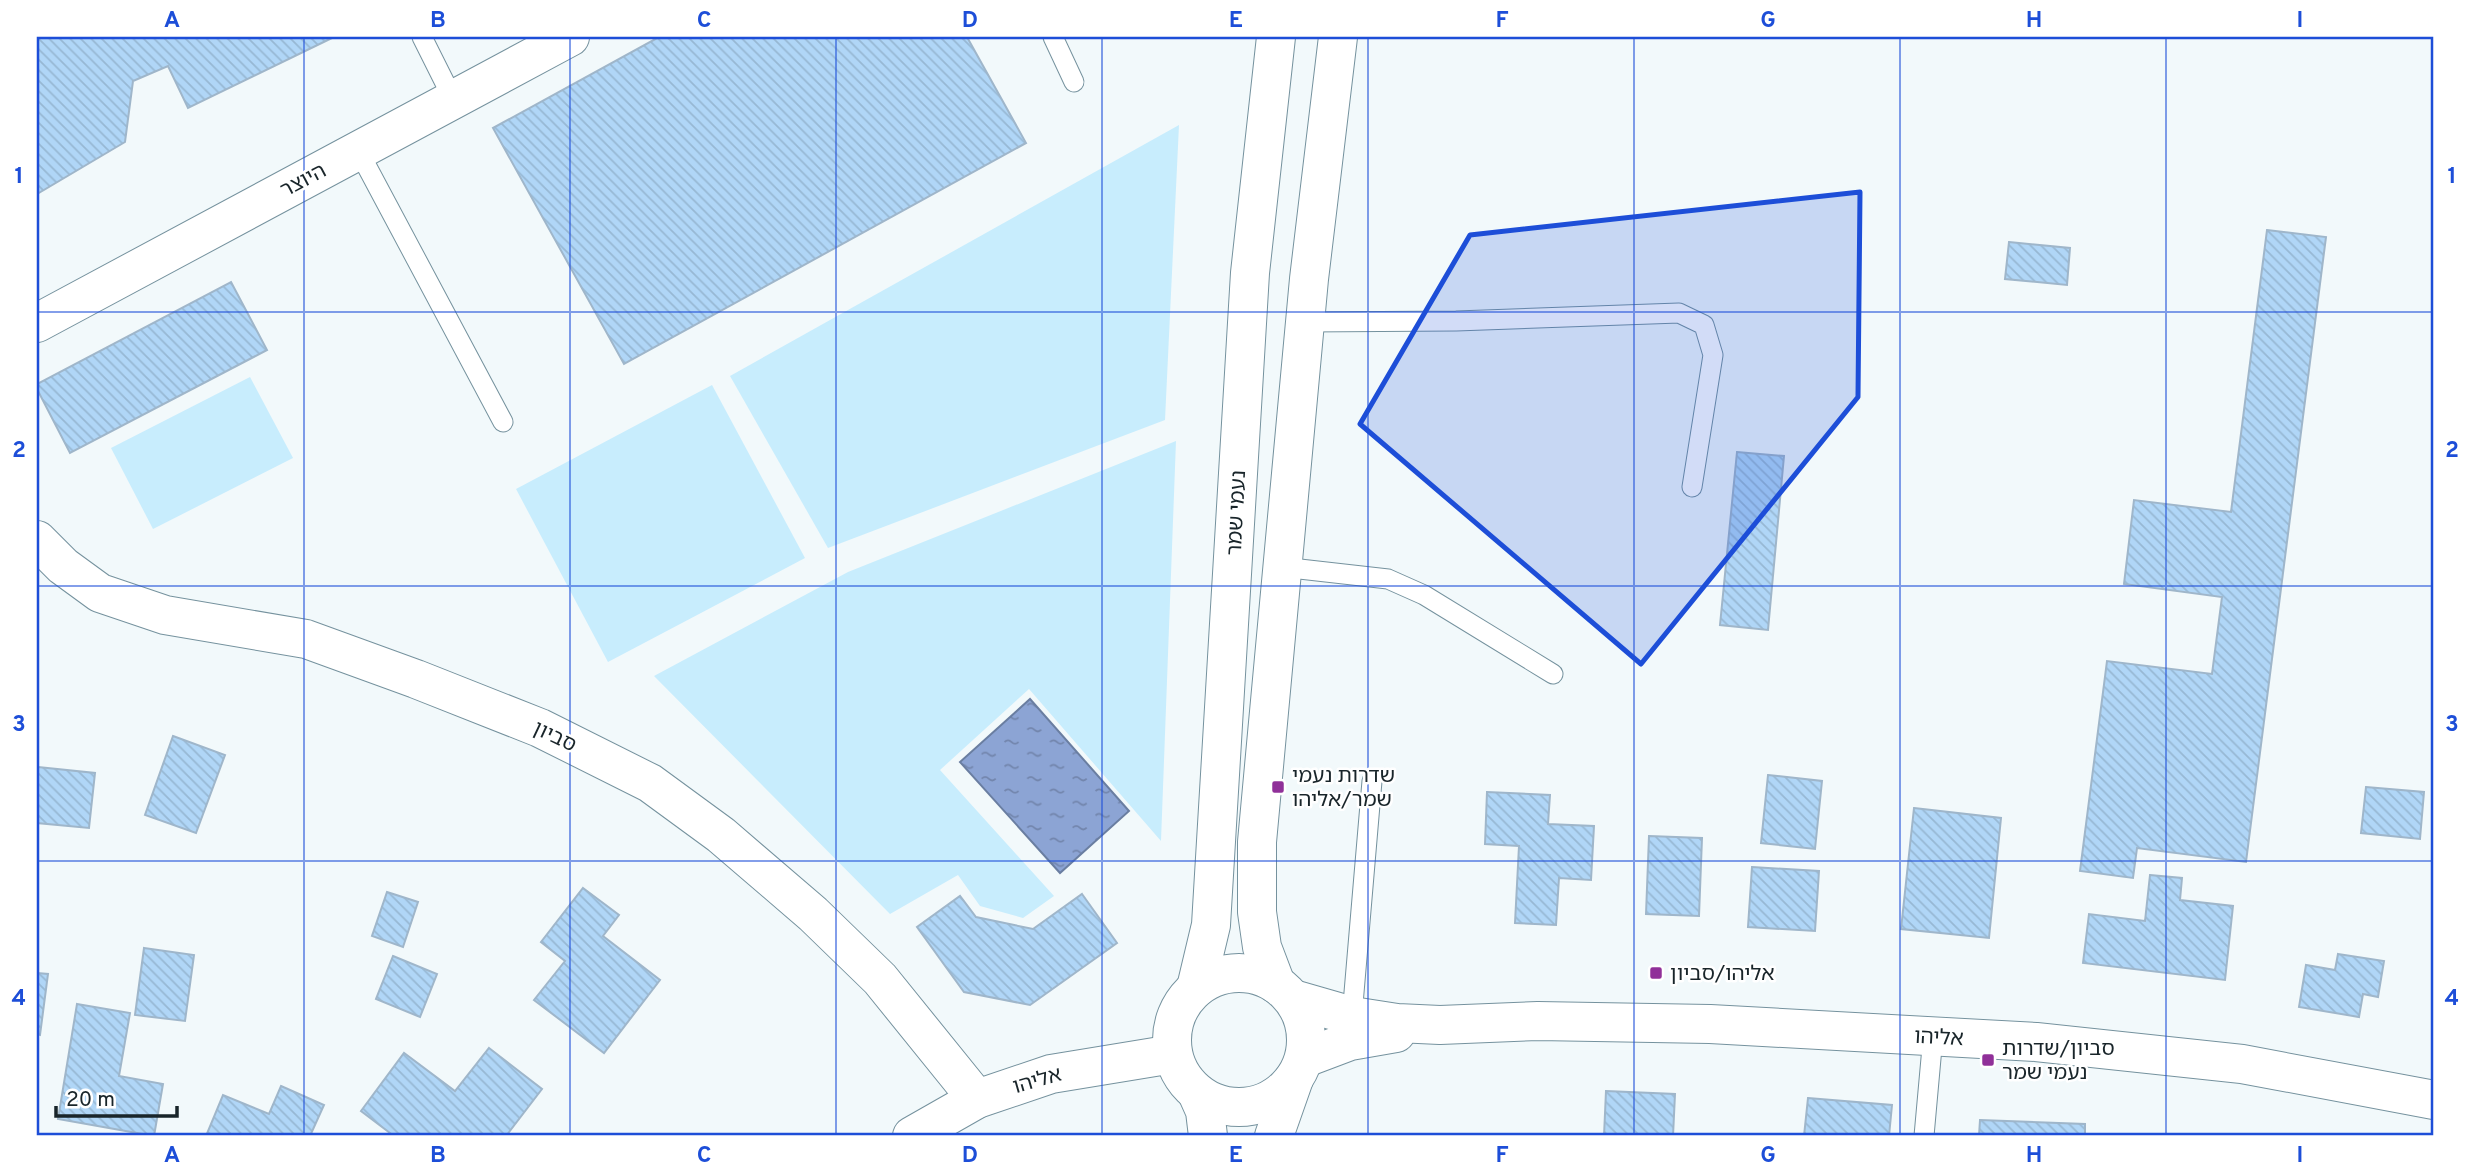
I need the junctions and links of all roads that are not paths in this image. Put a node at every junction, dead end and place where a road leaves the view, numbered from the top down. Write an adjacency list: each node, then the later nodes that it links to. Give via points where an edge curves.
1 (422, 37): 7 (lane)
2 (570, 37): 7 (street, היוצר)
3 (1054, 37): 6 (lane)
4 (1276, 37): 17 (street, נעמי שמר, via 1250,273 1211,925)
5 (1338, 37): 9 (street)
6 (1074, 82)
7 (453, 99): 8 (street, היוצר)
8 (359, 150): 10 (street, היוצר); 11 (lane)
9 (1305, 322): 12 (lane, via 1679,313 1704,325 1713,355); 14 (street)
10 (37, 323)
11 (503, 422)
12 (1692, 487)
13 (37, 540): 25 (street, סביון, via 100,593 165,615 306,639 540,728 650,783 721,835 813,914 870,970)
14 (1282, 567): 15 (lane, via 1388,579 1424,594); 18 (street, via 1257,842 1257,912 1262,947)
15 (1553, 674)
16 (1372, 781): 19 (lane)
17 (1196, 988): 18 (street, via 1236,973 1257,976); 22 (street, via 1175,1017)
18 (1284, 992): 19 (street, אליהו); 23 (street, via 1303,1017 1307,1037)
19 (1352, 1016): 20 (street, אליהו)
20 (1440, 1025): 21 (street, אליהו, via 1538,1021 1710,1024); 23 (street, אליהו, via 1350,1041)
21 (1933, 1036): 26 (street, אליהו, via 2242,1064); 30 (lane)
22 (1173, 1054): 24 (street, via 1185,1082); 25 (street, אליהו, via 1051,1074)
23 (1299, 1069): 24 (street, via 1282,1093 1248,1107 1213,1103); 29 (street)
24 (1197, 1093): 28 (street)
25 (977, 1099): 27 (street, אליהו)
26 (2434, 1101)
27 (912, 1136)
28 (1209, 1136)
29 (1274, 1136)
30 (1924, 1136)

